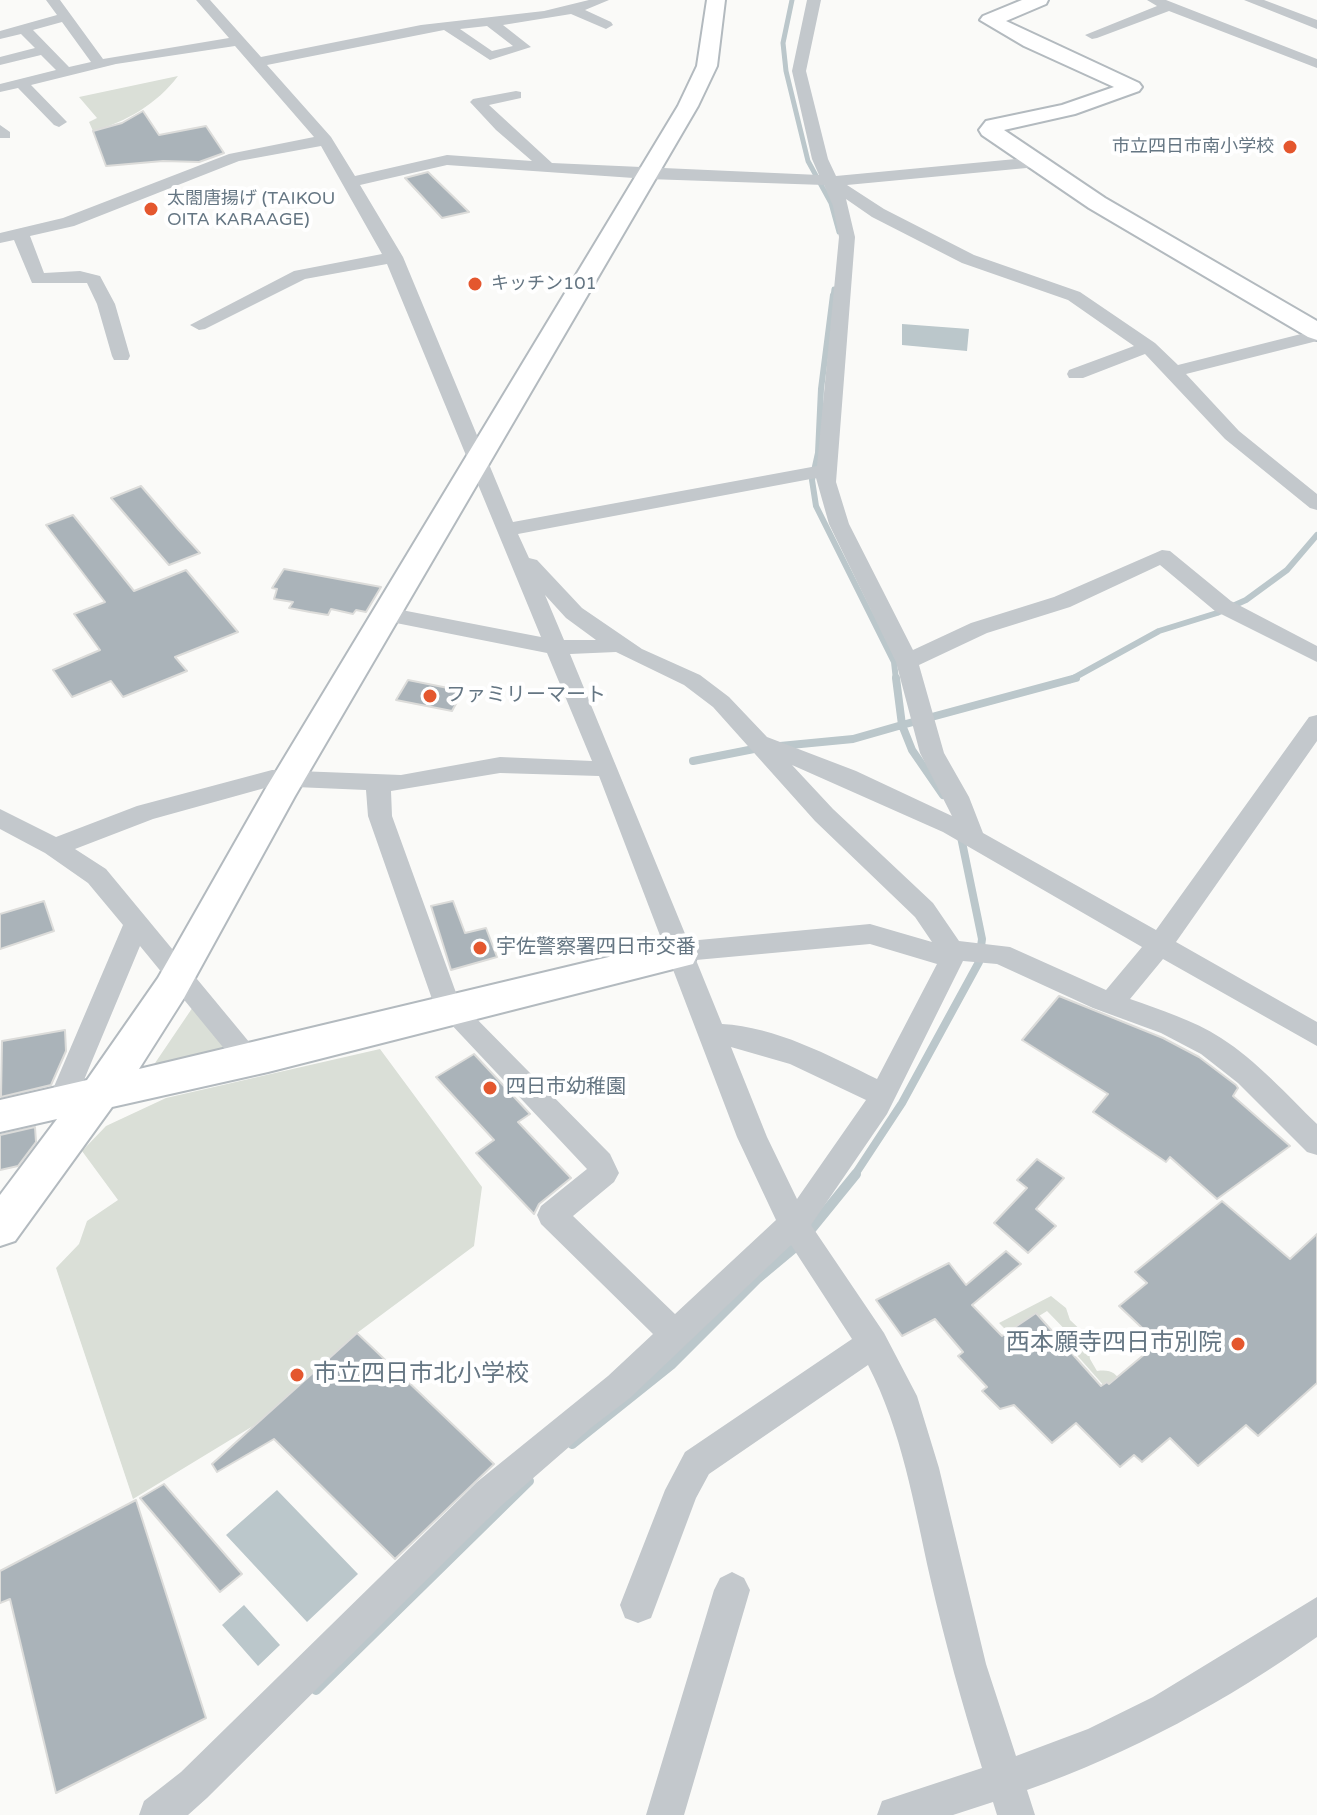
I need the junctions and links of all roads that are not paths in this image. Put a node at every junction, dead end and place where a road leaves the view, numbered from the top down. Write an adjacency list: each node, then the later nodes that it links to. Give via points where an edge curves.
1 (53, 0): 12 (street)
2 (203, 0): 21 (street)
3 (511, 0): 13 (street)
4 (602, 0): 11 (street)
5 (716, 0): 36 (street, via 705,72)
6 (814, 0): 37 (street, via 799,71)
7 (1039, 0): 34 (street, via 990,20 1132,87 1068,110 990,128)
8 (1154, 0): 10 (street)
9 (1251, 0): 15 (street)
10 (1170, 6): 20 (street); 22 (street)
11 (575, 11): 13 (street); 16 (street)
12 (66, 17): 18 (street); 26 (street)
13 (531, 18): 14 (street)
14 (488, 20): 17 (street); 17 (street, via 524,47 490,56)
15 (1314, 22): 22 (street)
16 (606, 25)
17 (447, 26): 25 (street)
18 (24, 29): 19 (street); 23 (street)
19 (0, 35)
20 (1092, 35)
21 (239, 41): 25 (street); 26 (street)
22 (1259, 41): 27 (street)
23 (44, 50): 24 (street); 28 (street)
24 (3, 55): 29 (street)
25 (258, 62): 33 (street)
26 (99, 63): 28 (street)
27 (1317, 64)
28 (66, 72): 29 (street)
29 (26, 82): 30 (street); 32 (street)
30 (0, 88)
31 (516, 95): 35 (street, via 478,102)
32 (59, 122)
33 (325, 140): 38 (street); 39 (street, via 235,157)
34 (1037, 162): 37 (street); 43 (street)
35 (548, 167): 36 (street); 38 (street, via 447,160)
36 (648, 174): 37 (street); 48 (street)
37 (824, 181): 44 (street, via 968,259 1068,293); 49 (street, via 841,206 847,237)
38 (351, 182): 41 (street)
39 (21, 235): 40 (street); 45 (street, via 38,279 94,280)
40 (0, 238)
41 (394, 257): 42 (street, via 300,275); 48 (street)
42 (199, 325)
43 (1317, 334): 46 (street)
44 (1148, 347): 46 (street); 47 (street)
45 (121, 356)
46 (1174, 372): 50 (street, via 1238,441)
47 (1076, 374)
48 (477, 461): 51 (street); 52 (street)
49 (826, 470): 51 (street); 56 (street, via 835,515)
50 (1317, 504)
51 (510, 540): 53 (street, via 574,613); 54 (street)
52 (386, 614): 54 (street); 60 (street)
53 (619, 645): 54 (street); 58 (street, via 702,687)
54 (556, 647): 59 (street)
55 (1317, 655): 56 (street, via 1223,606 1162,556 1062,602 979,628)
56 (907, 662): 63 (street, via 932,753 962,805)
57 (1317, 723): 66 (street)
58 (759, 743): 63 (street, via 879,791); 67 (street, via 824,815 924,910)
59 (607, 767): 61 (street, via 500,765 413,782); 68 (street)
60 (290, 776): 61 (street); 64 (street, via 146,812); 69 (street)
61 (378, 783): 71 (street, via 380,816)
62 (0, 818): 64 (street)
63 (973, 838): 66 (street)
64 (54, 847): 65 (street, via 97,876)
65 (137, 923): 69 (street); 77 (street)
66 (1159, 944): 70 (street); 73 (street)
67 (950, 951): 68 (street, via 936,953 863,934); 70 (street, via 1001,954); 76 (street, via 948,970)
68 (680, 953): 71 (street); 72 (street)
69 (179, 975): 74 (street); 75 (street)
70 (1111, 1003): 79 (street, via 1171,1025 1223,1054)
71 (452, 1010): 74 (street); 82 (street, via 600,1163 604,1173 595,1183 552,1215)
72 (712, 1035): 76 (street, via 775,1048); 81 (street, via 752,1137)
73 (1317, 1035)
74 (250, 1060): 75 (street)
75 (100, 1095): 77 (street); 80 (street)
76 (883, 1095): 81 (street)
77 (61, 1103): 78 (street)
78 (0, 1116)
79 (1315, 1138)
80 (0, 1228)
81 (800, 1234): 82 (street); 83 (street)
82 (676, 1336): 88 (street, via 489,1494)
83 (873, 1343): 85 (street, via 697,1463); 87 (street, via 909,1418 968,1664)
84 (732, 1590): 89 (street)
85 (638, 1605)
86 (1317, 1615): 87 (street, via 1145,1721 1066,1757)
87 (1002, 1778): 90 (street); 91 (street)
88 (158, 1815)
89 (665, 1815)
90 (896, 1815)
91 (1016, 1815)

